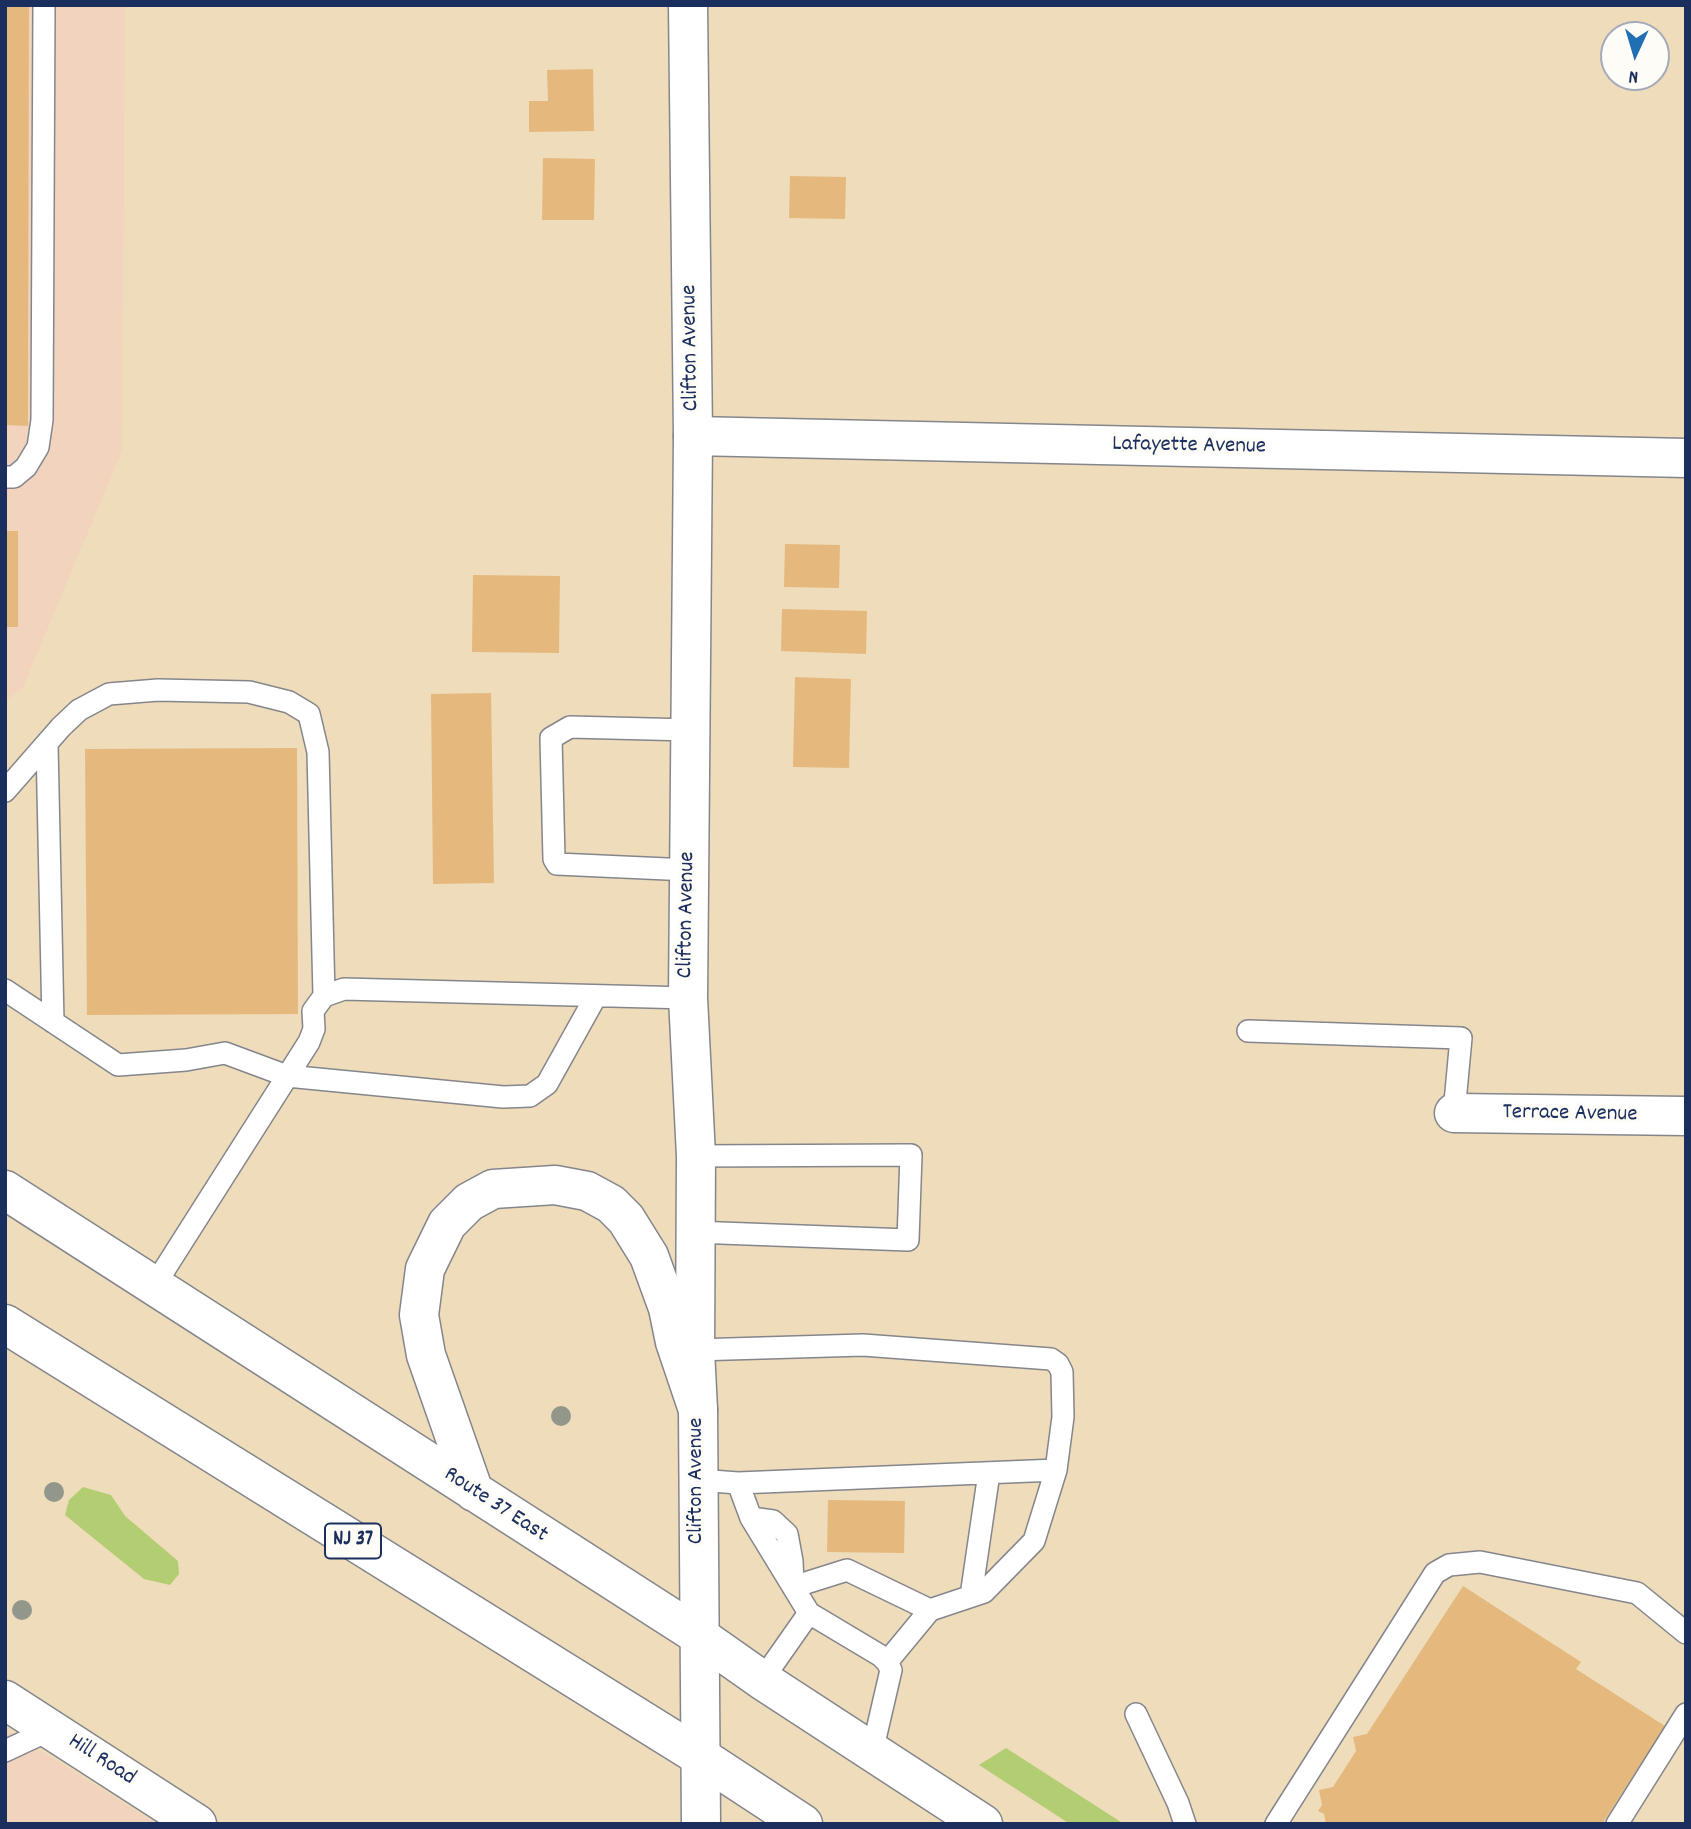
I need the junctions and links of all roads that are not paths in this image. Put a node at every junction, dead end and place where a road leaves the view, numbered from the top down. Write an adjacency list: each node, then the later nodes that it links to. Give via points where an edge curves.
1 (44, 5): 5 (lane, via 42,420 38,447 26,467 14,477)
2 (688, 5): 3 (main road, Clifton Avenue)
3 (693, 436): 4 (main road, Lafayette Avenue); 6 (main road, Clifton Avenue)
4 (1686, 458)
5 (5, 477)
6 (690, 730): 9 (main road, Clifton Avenue); 9 (lane, via 570,727 551,738 557,864)
7 (47, 745): 8 (lane); 11 (lane, via 79,710 109,694 249,692 289,702 309,713 318,752); 14 (lane)
8 (5, 791)
9 (689, 870): 13 (main road, Clifton Avenue)
10 (5, 990): 14 (lane)
11 (324, 996): 12 (lane, via 344,989); 16 (lane, via 313,1012 309,1042)
12 (597, 996): 13 (lane); 16 (lane, via 547,1084 530,1096)
13 (688, 998): 19 (main road, Clifton Avenue)
14 (53, 1022): 16 (lane, via 118,1065 225,1053)
15 (1248, 1031): 17 (lane, via 1461,1038)
16 (287, 1076): 22 (lane)
17 (1454, 1113): 18 (main road, Terrace Avenue)
18 (1686, 1116)
19 (696, 1156): 21 (main road, Clifton Avenue); 21 (lane, via 911,1155 908,1240)
20 (5, 1190): 22 (main road, Route 37 East)
21 (694, 1232): 24 (main road, Clifton Avenue)
22 (154, 1286): 30 (main road, Route 37 East)
23 (5, 1324): 45 (main road, NJ 37)
24 (695, 1350): 25 (main road, Clifton Avenue); 26 (lane, via 863,1345 1051,1359 1062,1372 1063,1417)
25 (698, 1410): 28 (main road, Clifton Avenue); 30 (main road, via 649,1256 626,1219 611,1203 587,1191 555,1185 493,1189 469,1202 447,1224 425,1269 419,1315 426,1355)
26 (1056, 1470): 27 (lane); 32 (lane, via 1034,1541 984,1592)
27 (989, 1473): 29 (lane); 32 (lane)
28 (698, 1480): 29 (lane); 36 (main road, Clifton Avenue)
29 (738, 1483): 31 (lane, via 751,1518 773,1521 787,1534)
30 (474, 1492): 36 (main road, Route 37 East)
31 (793, 1587): 33 (lane, via 847,1570); 34 (lane)
32 (971, 1596): 33 (lane)
33 (930, 1610): 37 (lane)
34 (809, 1613): 37 (lane); 38 (lane)
35 (1686, 1633): 51 (lane, via 1637,1593 1480,1562 1449,1565 1436,1573)
36 (698, 1635): 38 (main road, Route 37 East); 45 (main road, Clifton Avenue)
37 (887, 1662): 44 (lane, via 891,1670)
38 (762, 1680): 44 (main road, Route 37 East)
39 (5, 1700): 42 (main road, Hill Road)
40 (1136, 1714): 50 (lane)
41 (1686, 1714): 52 (lane)
42 (52, 1729): 43 (lane); 46 (main road, Hill Road)
43 (5, 1751)
44 (872, 1752): 49 (main road, Route 37 East)
45 (701, 1757): 47 (main road, Clifton Avenue); 48 (main road, NJ 37)
46 (197, 1824)
47 (701, 1824)
48 (803, 1824)
49 (983, 1824)
50 (1185, 1824)
51 (1276, 1824)
52 (1617, 1824)

